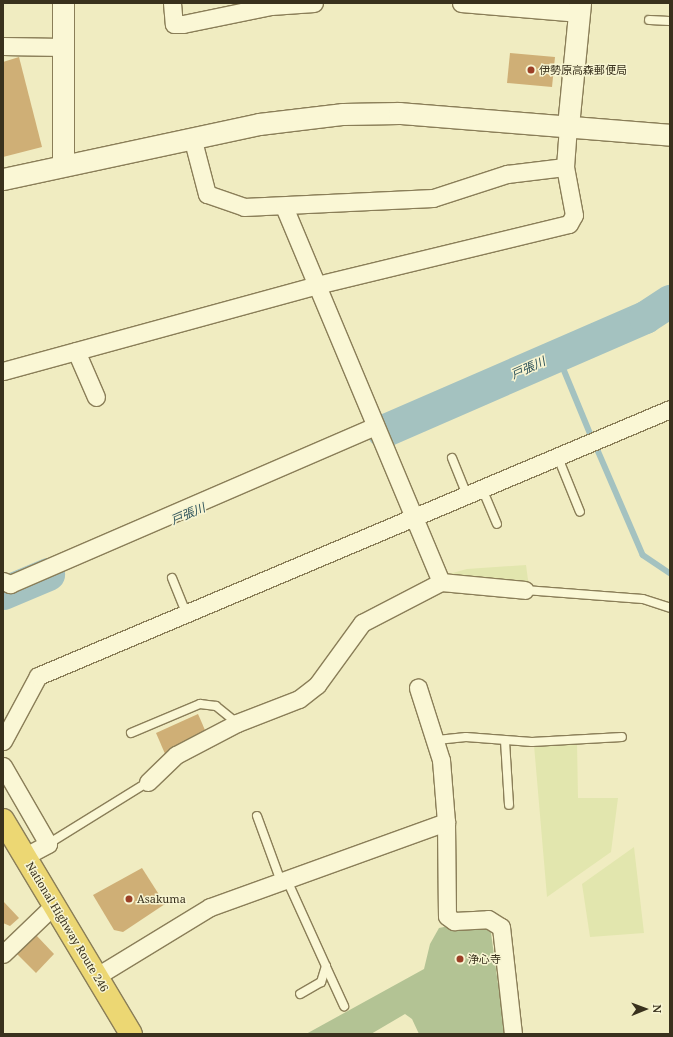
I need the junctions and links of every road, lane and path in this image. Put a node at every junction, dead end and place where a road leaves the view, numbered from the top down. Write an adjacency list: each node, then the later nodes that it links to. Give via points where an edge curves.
1 (63, 3): 11 (street)
2 (172, 3): 6 (street, via 174,24)
3 (314, 3): 6 (street)
4 (461, 3): 5 (street)
5 (482, 4): 7 (street)
6 (271, 5)
7 (580, 8): 12 (street)
8 (649, 20): 9 (lane)
9 (670, 22)
10 (3, 46): 11 (street)
11 (64, 47): 15 (street)
12 (568, 126): 13 (street); 14 (street, via 391,113 303,117); 16 (street)
13 (670, 135)
14 (192, 137): 15 (street); 18 (street, via 207,194 244,207)
15 (63, 164): 17 (street)
16 (565, 166): 18 (street, via 507,174 433,198); 19 (street, via 574,214 569,224)
17 (3, 179)
18 (284, 207): 19 (street)
19 (317, 286): 20 (street); 24 (street)
20 (76, 351): 21 (street); 22 (street)
21 (3, 371)
22 (96, 397)
23 (670, 409): 25 (street)
24 (377, 431): 29 (street); 32 (street, via 10,584)
25 (557, 455): 27 (street); 28 (lane)
26 (452, 458): 27 (lane)
27 (473, 489): 29 (street); 30 (lane)
28 (580, 512)
29 (415, 514): 33 (street); 36 (street)
30 (497, 524)
31 (172, 578): 36 (lane)
32 (3, 582)
33 (441, 582): 34 (street); 38 (street, via 387,613 362,623 317,685 300,699)
34 (525, 590): 35 (lane, via 643,599)
35 (670, 608)
36 (186, 612): 42 (street, via 38,676)
37 (418, 688): 41 (street)
38 (237, 723): 39 (lane, via 216,706 200,704); 45 (street, via 176,755)
39 (130, 733)
40 (622, 737): 43 (lane)
41 (437, 740): 43 (lane, via 466,737); 49 (street)
42 (3, 741)
43 (505, 741): 46 (lane)
44 (3, 766): 50 (street)
45 (148, 782): 50 (lane)
46 (509, 805)
47 (257, 816): 52 (lane)
48 (3, 820): 51 (highway, National Highway Route 246)
49 (446, 822): 52 (street); 60 (street, via 447,916 454,921 488,919 501,927)
50 (48, 844): 51 (street)
51 (25, 856): 53 (highway, National Highway Route 246)
52 (283, 878): 55 (lane); 56 (street, via 210,907)
53 (54, 905): 54 (street); 56 (highway, National Highway Route 246)
54 (3, 954)
55 (326, 966): 57 (lane, via 321,982); 58 (lane)
56 (97, 976): 59 (highway, National Highway Route 246)
57 (300, 994)
58 (344, 1006)
59 (131, 1034)
60 (513, 1034)

